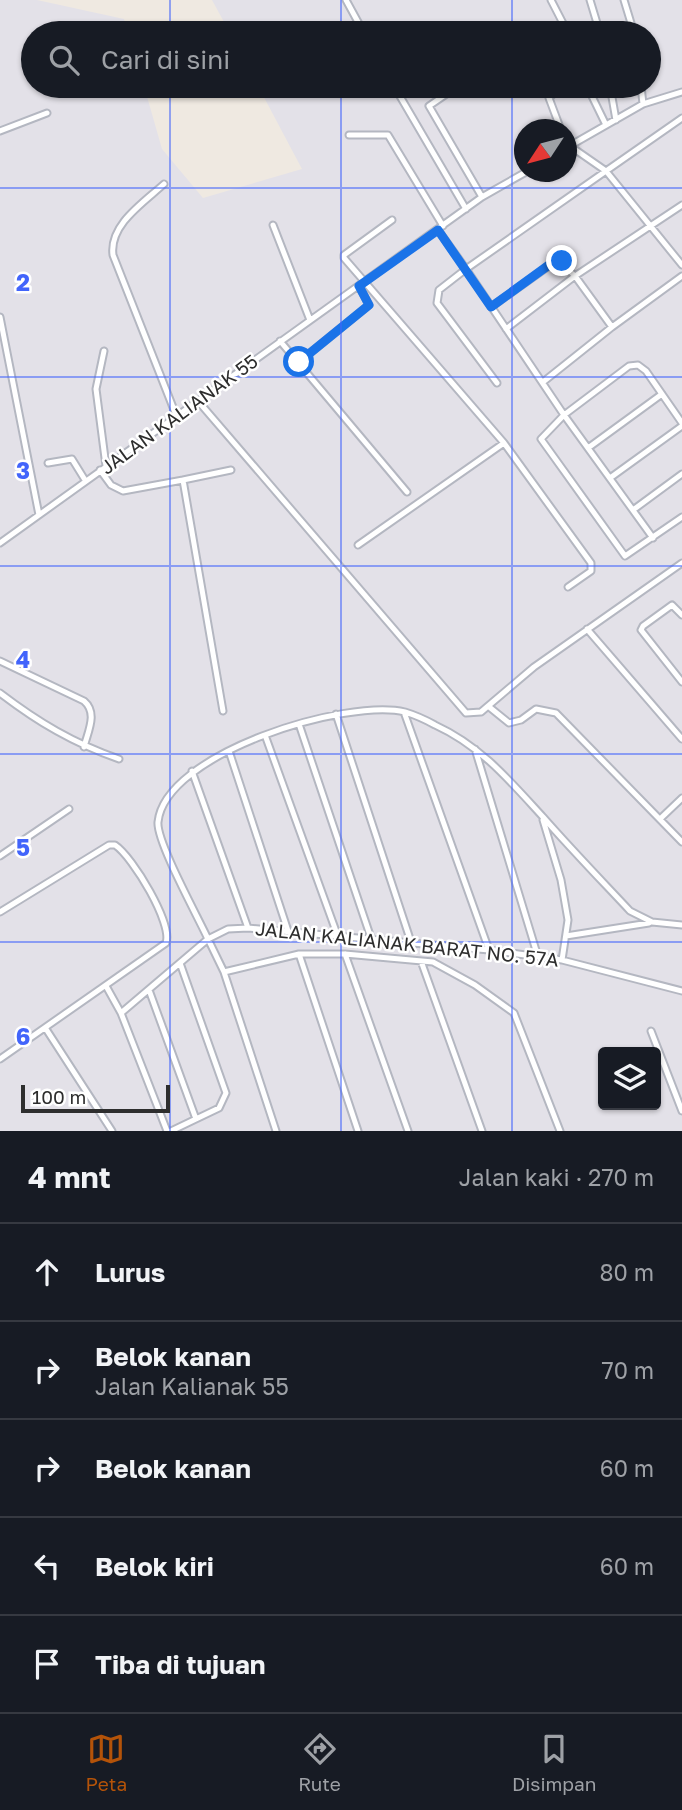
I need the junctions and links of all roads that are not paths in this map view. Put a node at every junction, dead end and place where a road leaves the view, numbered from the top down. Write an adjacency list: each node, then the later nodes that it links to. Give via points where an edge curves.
1 (346, 0): 5 (lane)
2 (551, 0): 6 (lane)
3 (590, 0): 7 (lane)
4 (624, 0): 8 (lane)
5 (358, 21)
6 (562, 21)
7 (596, 21)
8 (630, 21)
9 (682, 92): 16 (lane)
10 (400, 98): 31 (lane)
11 (441, 98): 29 (lane, via 429,106)
12 (550, 98): 19 (lane)
13 (593, 98): 21 (lane)
14 (612, 98): 20 (lane)
15 (643, 98): 16 (lane)
16 (643, 104): 20 (lane)
17 (47, 113): 22 (lane)
18 (682, 118): 26 (lane)
19 (557, 119)
20 (616, 120): 21 (lane)
21 (606, 125): 24 (lane)
22 (0, 131)
23 (349, 135): 35 (lane, via 388,135)
24 (577, 142)
25 (577, 153): 26 (lane)
26 (606, 171): 34 (lane); 37 (lane)
27 (514, 179): 29 (lane, JALAN KALIANAK 55)
28 (164, 184): 55 (lane, via 111,240)
29 (482, 198): 31 (lane, JALAN KALIANAK 55)
30 (682, 205): 34 (lane)
31 (466, 209): 35 (lane, JALAN KALIANAK 55)
32 (392, 220): 40 (lane, via 344,256)
33 (273, 225): 44 (lane)
34 (649, 225): 36 (lane); 38 (lane)
35 (440, 228): 37 (lane); 40 (lane, JALAN KALIANAK 55)
36 (682, 265)
37 (467, 269): 42 (lane); 52 (lane, via 439,290 436,303)
38 (575, 276): 42 (lane, via 557,260); 45 (lane); 46 (lane)
39 (682, 276): 45 (lane)
40 (367, 281): 41 (lane, JALAN KALIANAK 55); 58 (lane)
41 (359, 286): 44 (lane, JALAN KALIANAK 55); 50 (lane, via 369,305)
42 (491, 307): 46 (lane)
43 (0, 317): 47 (lane)
44 (310, 320): 48 (lane, JALAN KALIANAK 55)
45 (612, 327): 51 (lane)
46 (506, 329): 51 (lane)
47 (1, 330): 70 (lane)
48 (280, 341): 50 (lane); 54 (lane, JALAN KALIANAK 55)
49 (104, 351): 61 (lane, via 96,389)
50 (299, 362): 68 (lane)
51 (543, 382): 56 (lane)
52 (497, 383)
53 (662, 394): 56 (lane, via 638,365 629,366); 57 (lane); 59 (lane)
54 (198, 401): 55 (lane, JALAN KALIANAK 55); 82 (lane, via 466,713 474,715)
55 (176, 415): 61 (lane, JALAN KALIANAK 55)
56 (564, 415): 59 (lane); 72 (lane, via 543,434 542,444 621,553 630,554)
57 (682, 424): 65 (lane)
58 (504, 443): 74 (lane); 76 (lane, via 591,563 591,571)
59 (588, 448): 65 (lane)
60 (48, 463): 66 (lane, via 72,459)
61 (106, 466): 62 (lane, JALAN KALIANAK 55)
62 (100, 470): 66 (lane, JALAN KALIANAK 55); 67 (lane, via 111,485 123,491)
63 (231, 470): 67 (lane)
64 (682, 474): 69 (lane)
65 (610, 478): 69 (lane)
66 (85, 480): 70 (lane, JALAN KALIANAK 55)
67 (183, 481): 83 (lane)
68 (407, 492)
69 (633, 510): 72 (lane)
70 (39, 515): 73 (lane, JALAN KALIANAK 55)
71 (682, 517): 72 (lane)
72 (653, 538)
73 (0, 543)
74 (358, 545)
75 (682, 562): 78 (lane)
76 (568, 587)
77 (682, 615): 80 (lane, via 678,608 666,607 641,630)
78 (587, 629): 82 (lane); 88 (lane)
79 (0, 661): 89 (lane, via 91,707)
80 (682, 682)
81 (0, 692): 89 (lane, via 47,728)
82 (488, 706): 97 (lane, via 509,723 536,709 556,713)
83 (223, 711)
84 (404, 712): 85 (lane); 90 (lane); 110 (lane)
85 (336, 714): 86 (lane); 109 (lane)
86 (299, 724): 87 (lane); 107 (lane)
87 (265, 735): 91 (lane); 105 (lane)
88 (682, 739)
89 (84, 747): 92 (lane)
90 (475, 750): 96 (lane, via 492,761); 113 (lane)
91 (229, 751): 93 (lane); 104 (lane)
92 (119, 759)
93 (192, 771): 103 (lane); 108 (lane, via 162,806 158,829)
94 (682, 798): 97 (lane)
95 (69, 809): 99 (lane)
96 (542, 817): 101 (lane, via 630,911); 106 (lane, via 561,880)
97 (660, 819): 98 (lane)
98 (682, 842)
99 (0, 856)
100 (1, 910): 118 (lane, via 109,845 120,849 169,930 166,943)
101 (652, 922): 102 (lane); 106 (lane)
102 (682, 925)
103 (248, 928): 104 (lane, JALAN KALIANAK BARAT NO. 57A); 108 (lane, JALAN KALIANAK BARAT NO. 57A, via 228,929)
104 (288, 931): 105 (lane, JALAN KALIANAK BARAT NO. 57A)
105 (337, 934): 107 (lane, JALAN KALIANAK BARAT NO. 57A)
106 (566, 936): 114 (lane)
107 (371, 938): 109 (lane, JALAN KALIANAK BARAT NO. 57A)
108 (208, 939): 116 (lane); 117 (lane)
109 (411, 942): 110 (lane, JALAN KALIANAK BARAT NO. 57A)
110 (489, 950): 113 (lane, JALAN KALIANAK BARAT NO. 57A)
111 (299, 954): 112 (lane, JALAN KALIANAK BARAT NO. 57A); 117 (lane, JALAN KALIANAK BARAT NO. 57A); 130 (lane)
112 (345, 954): 115 (lane, JALAN KALIANAK BARAT NO. 57A); 131 (lane)
113 (538, 957): 114 (lane, JALAN KALIANAK BARAT NO. 57A)
114 (562, 960): 120 (lane, JALAN KALIANAK BARAT NO. 57A)
115 (421, 961): 132 (lane); 133 (lane, JALAN KALIANAK BARAT NO. 57A, via 433,962 475,985 514,1013)
116 (180, 963): 119 (lane); 126 (lane, via 226,1093 219,1108)
117 (224, 972): 129 (lane)
118 (106, 986): 121 (lane); 122 (lane)
119 (149, 990): 121 (lane); 126 (lane)
120 (682, 991)
121 (121, 1013): 128 (lane)
122 (46, 1029): 124 (lane); 127 (lane)
123 (651, 1031): 125 (lane)
124 (0, 1059)
125 (682, 1111)
126 (197, 1119): 128 (lane)
127 (112, 1131)
128 (169, 1131)
129 (276, 1131)
130 (358, 1131)
131 (408, 1131)
132 (482, 1131)
133 (560, 1131)

